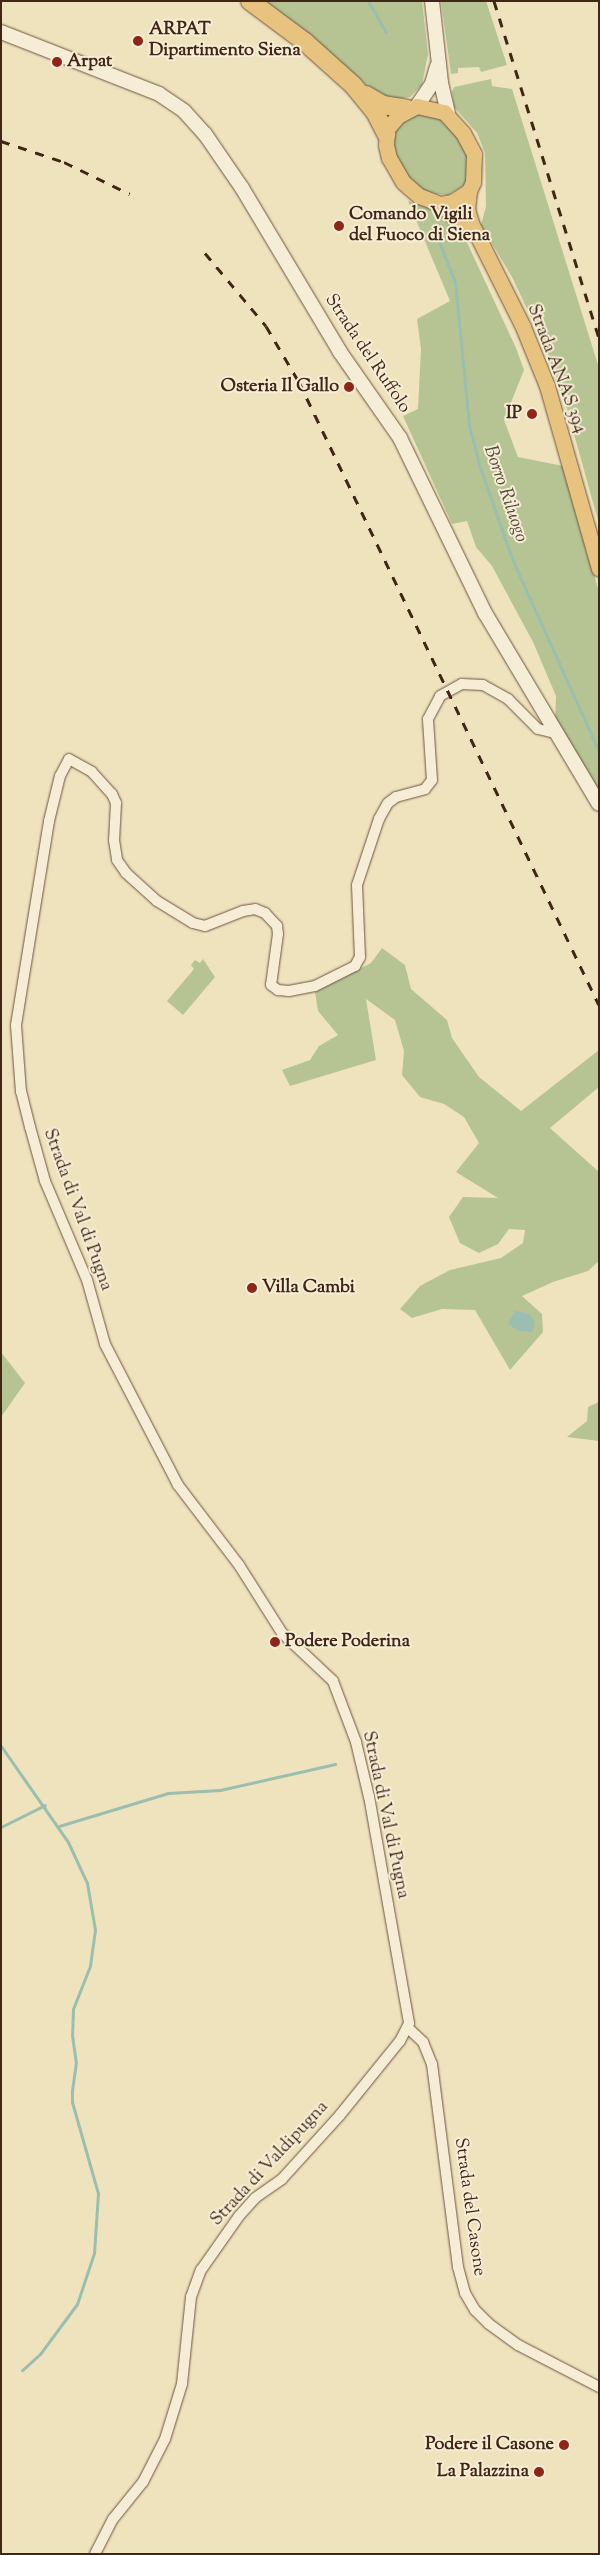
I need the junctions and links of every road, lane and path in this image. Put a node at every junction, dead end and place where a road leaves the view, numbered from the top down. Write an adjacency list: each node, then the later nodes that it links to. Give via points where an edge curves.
1 (250, 1): 5 (highway, via 310,46)
2 (432, 1): 4 (street)
3 (1, 32): 13 (street, Strada del Ruffolo, via 159,94 184,110 205,134 242,188 340,352 400,438 478,600)
4 (439, 54): 6 (street, via 434,79); 7 (street)
5 (357, 89): 6 (highway, via 383,105); 8 (highway, via 375,112)
6 (412, 108): 7 (main road, via 435,108); 8 (main road, via 394,119)
7 (449, 117): 9 (main road, Strada ANAS 394, via 474,154 475,175)
8 (386, 134): 10 (main road, Strada ANAS 394, via 389,158 403,182 419,196)
9 (469, 190): 10 (main road, via 452,202); 11 (main road, Strada ANAS 394, via 468,215)
10 (440, 204): 11 (main road, Strada ANAS 394, via 460,220)
11 (481, 245): 12 (main road, Strada ANAS 394, via 523,327 547,386)
12 (599, 569)
13 (555, 733): 14 (street, Strada del Ruffolo); 15 (street, Strada di Val di Pugna, via 540,731 508,699 483,684 462,684 440,696 428,719 432,780 425,789 396,797 388,803 379,818 357,885 360,957 354,966 315,986 289,991 278,990 271,985 278,926 265,913 255,909 205,926 193,923 157,901 126,873 114,848 116,802 92,772 69,759 60,776 50,821 16,1025 20,1084 45,1181 87,1280 105,1344 188,1502 239,1565 282,1633 330,1676 346,1710 368,1797)
14 (599, 804)
15 (408, 2028): 16 (street, Strada del Casone, via 423,2042 432,2064 458,2267 465,2293 489,2324 518,2345); 17 (street, Strada di Valdipugna, via 302,2158 238,2216 201,2270 191,2297 186,2359 176,2408 157,2458 143,2482 113,2519)
16 (599, 2387)
17 (95, 2554)

